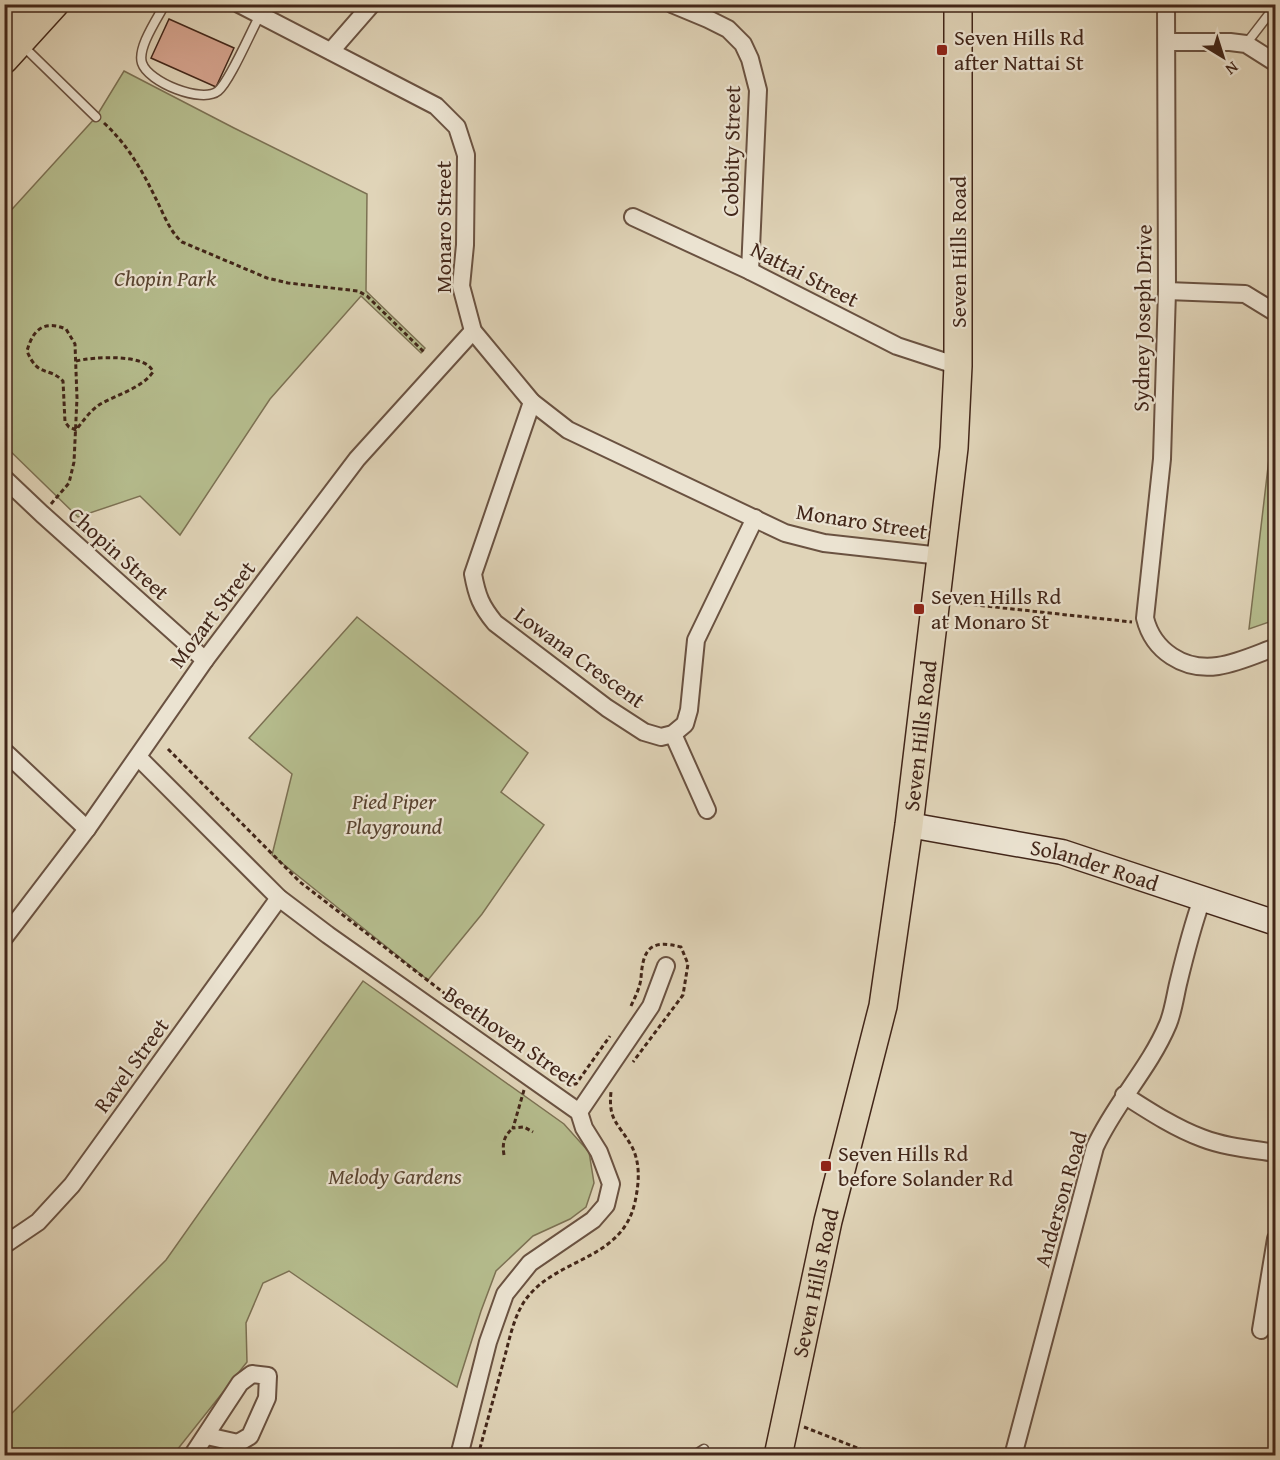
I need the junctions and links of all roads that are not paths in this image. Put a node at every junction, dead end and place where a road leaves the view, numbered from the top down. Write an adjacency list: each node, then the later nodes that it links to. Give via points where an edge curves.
1 (24, 4): 12 (main road)
2 (55, 4): 12 (main road)
3 (165, 4): 10 (lane, via 142,47 142,63 158,79 186,93 204,96 217,92 225,81)
4 (239, 4): 10 (street, Monaro Street)
5 (372, 4): 14 (street)
6 (672, 4): 18 (street, Cobbity Street, via 728,28 750,59 758,90)
7 (958, 4): 22 (main road, Seven Hills Road)
8 (1166, 4): 11 (street, Sydney Joseph Drive)
9 (1275, 6): 13 (lane)
10 (260, 15): 14 (street, Monaro Street)
11 (1167, 42): 13 (street); 19 (street, Sydney Joseph Drive)
12 (10, 43): 16 (lane)
13 (1246, 44): 15 (street)
14 (331, 51): 21 (street, Monaro Street, via 436,106 457,127 466,155 461,286)
15 (1275, 63)
16 (96, 117)
17 (633, 217): 18 (street, Nattai Street)
18 (750, 271): 22 (street, Nattai Street, via 897,346)
19 (1167, 291): 20 (street, via 1245,294); 27 (street, Sydney Joseph Drive, via 1162,459 1147,627 1162,651 1199,667 1233,663)
20 (1275, 313)
21 (473, 331): 23 (street, Monaro Street); 28 (street, Mozart Street, via 357,459)
22 (958, 366): 26 (main road, Seven Hills Road, via 954,448)
23 (532, 402): 25 (street, Monaro Street, via 568,430); 29 (street, Lowana Crescent, via 473,574 479,601 495,623 607,708 644,732 661,737)
24 (4, 478): 28 (street, Chopin Street)
25 (755, 518): 26 (street, Monaro Street, via 785,533 824,543); 29 (street, via 696,640 689,710 685,724)
26 (941, 556): 33 (main road, Seven Hills Road)
27 (1275, 647)
28 (205, 660): 31 (street, Mozart Street)
29 (673, 734): 32 (street)
30 (4, 751): 34 (street)
31 (138, 757): 34 (street, Mozart Street); 35 (street, Beethoven Street)
32 (706, 810)
33 (909, 825): 36 (street, Solander Road, via 1062,852); 51 (main road, Seven Hills Road, via 883,1006 828,1221)
34 (87, 829): 38 (street, Mozart Street)
35 (279, 898): 41 (street, Beethoven Street); 44 (street, Ravel Street, via 72,1185 38,1222)
36 (1202, 899): 37 (street, Solander Road); 40 (street, Anderson Road, via 1169,1022 1143,1072)
37 (1275, 923)
38 (4, 938)
39 (666, 966): 41 (street, via 651,1006)
40 (1124, 1095): 42 (street, via 1201,1138); 52 (street, Anderson Road, via 1095,1147)
41 (579, 1112): 49 (street, Beethoven Street, via 611,1184 606,1205 593,1220 530,1263 505,1294 488,1342)
42 (1275, 1153)
43 (1275, 1239): 45 (street)
44 (4, 1245)
45 (1262, 1330)
46 (207, 1436): 48 (street)
47 (704, 1449): 50 (lane)
48 (192, 1455)
49 (459, 1455)
50 (693, 1455)
51 (778, 1455)
52 (1013, 1455)

